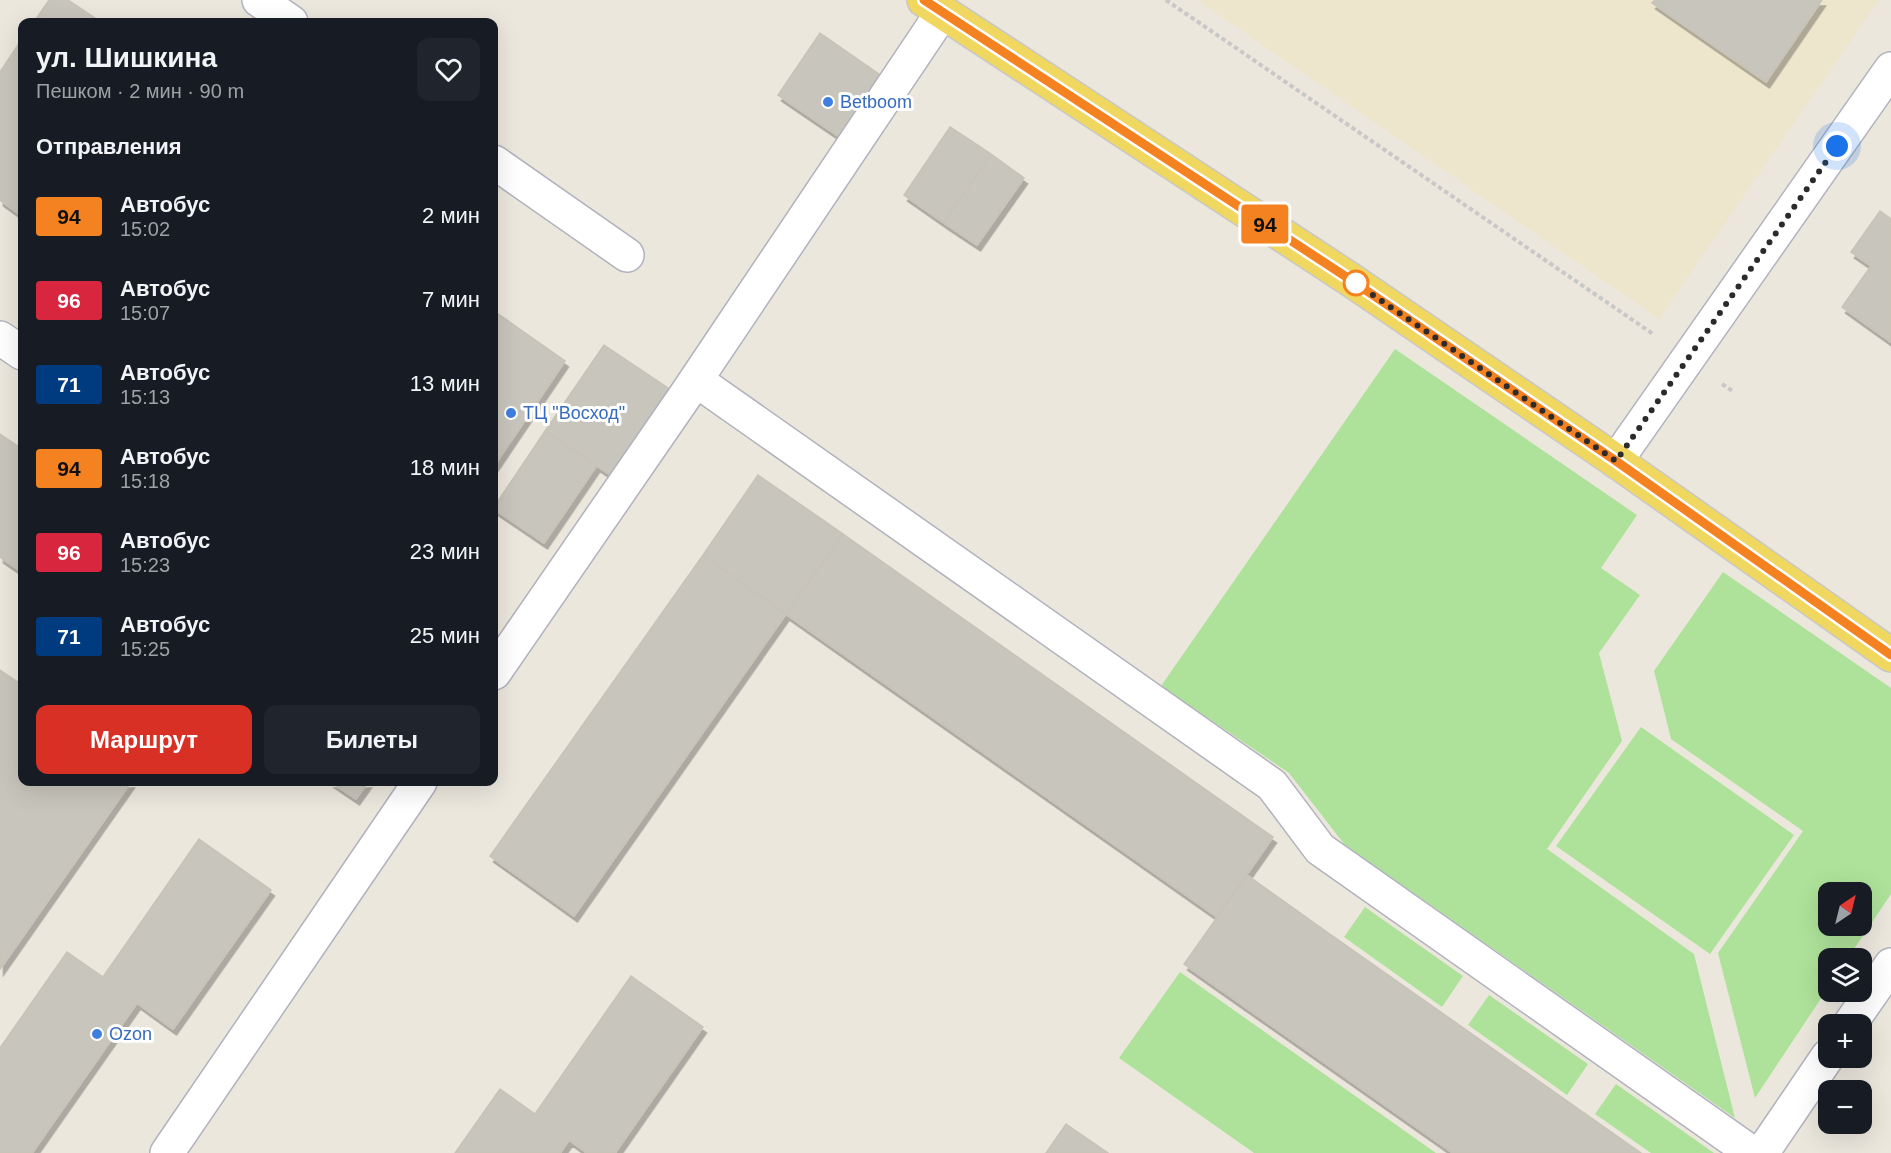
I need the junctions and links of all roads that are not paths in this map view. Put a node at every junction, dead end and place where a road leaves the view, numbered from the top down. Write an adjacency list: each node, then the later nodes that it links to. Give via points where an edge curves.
1 (259, 0): 3 (street)
2 (933, 7): 9 (street); 10 (main road, via 1351,280)
3 (285, 18)
4 (1891, 69): 10 (street)
5 (498, 165): 6 (street)
6 (627, 255)
7 (0, 338): 8 (street)
8 (18, 350)
9 (696, 380): 12 (street); 18 (street, via 1272,785 1320,849)
10 (1616, 461): 11 (main road)
11 (1891, 655)
12 (498, 667)
13 (417, 786): 17 (street)
14 (1891, 965): 15 (street)
15 (1857, 1014)
16 (1820, 1068): 19 (street)
17 (167, 1153)
18 (1752, 1153)
19 (1762, 1153)

